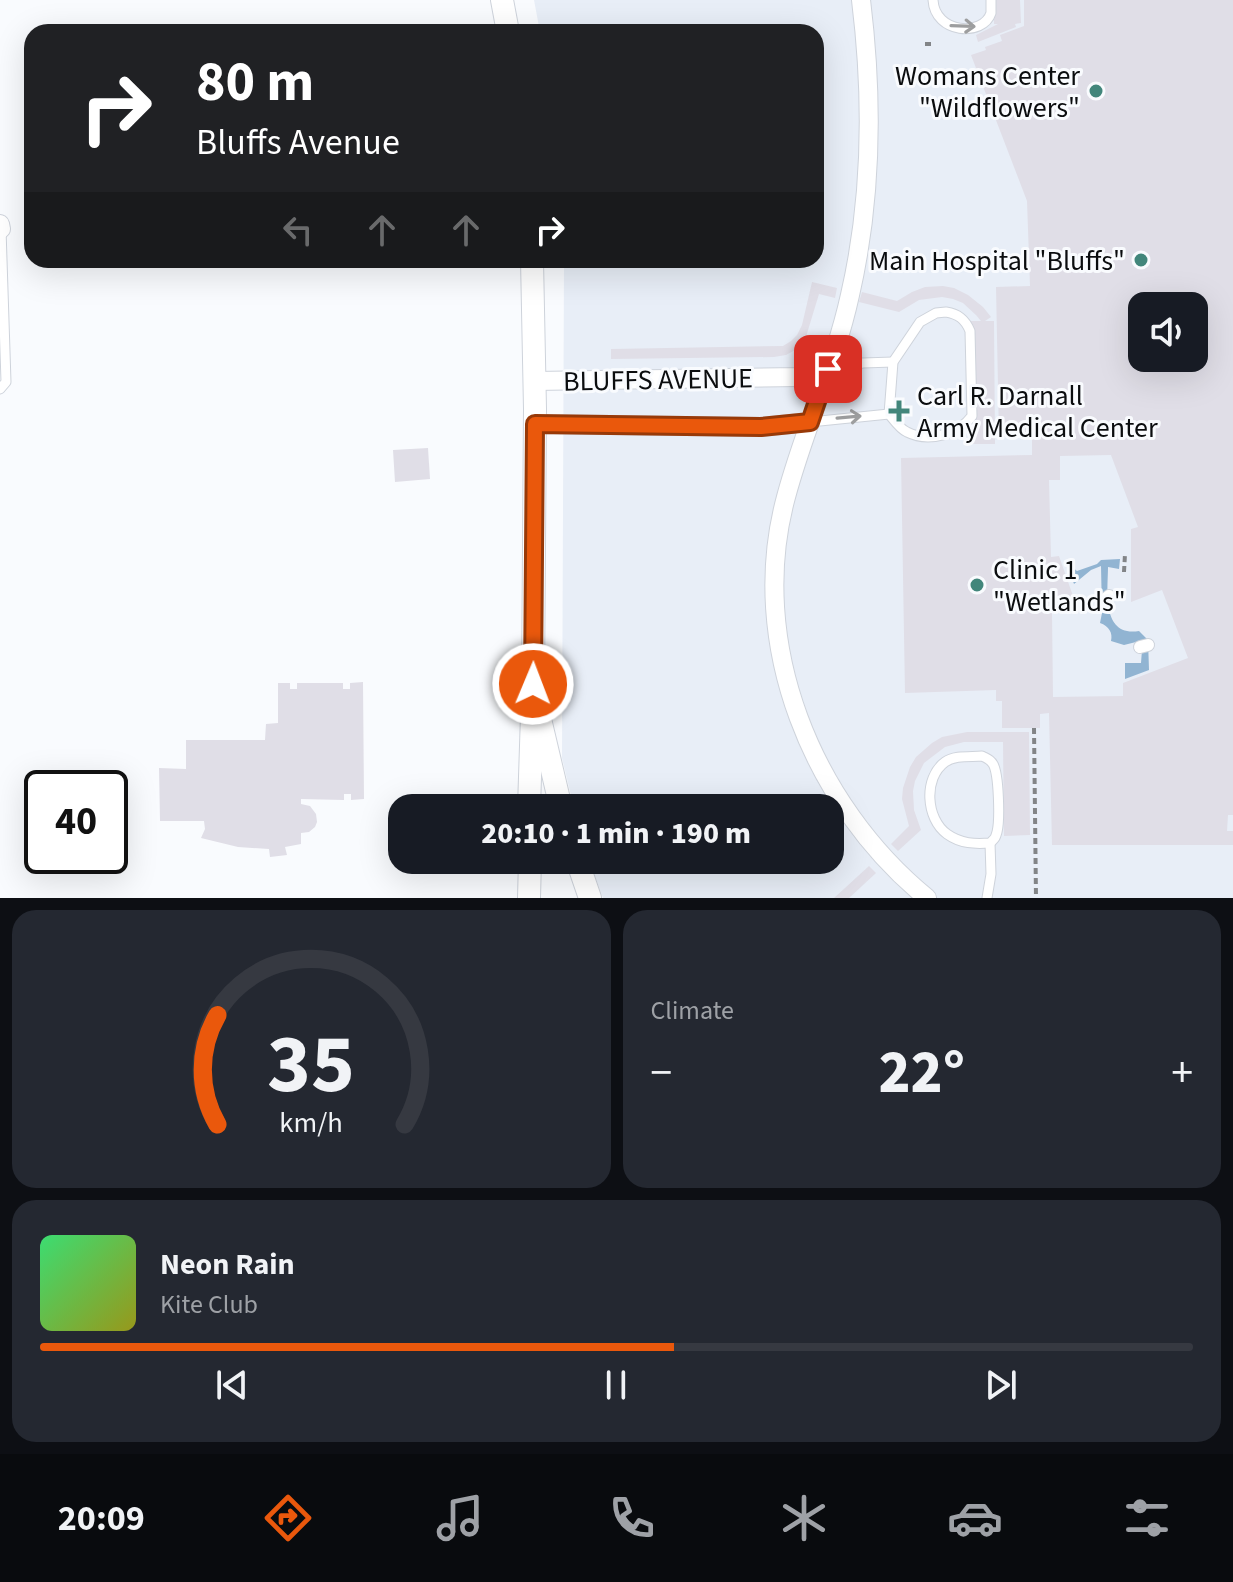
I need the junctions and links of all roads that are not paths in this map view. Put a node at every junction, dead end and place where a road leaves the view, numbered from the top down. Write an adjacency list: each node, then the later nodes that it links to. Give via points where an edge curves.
1 (502, 0): 5 (street)
2 (861, 0): 9 (street, via 869,105 864,208 850,299)
3 (933, 0): 4 (lane, one-way to 4, via 942,22 959,28 984,23)
4 (991, 0)
5 (506, 24)
6 (0, 226): 11 (lane, via 6,382)
7 (532, 268): 10 (street)
8 (893, 362): 9 (lane); 12 (lane); 12 (lane, via 928,316 946,312 967,323 972,416 967,423 949,434 923,436 906,432)
9 (828, 369): 10 (street, BLUFFS AVENUE, via 799,377); 13 (street)
10 (534, 381): 14 (street)
11 (0, 389)
12 (889, 414): 13 (lane, one-way to 12)
13 (810, 422): 14 (street, BLUFFS AVENUE, via 761,427); 23 (street, via 786,497 777,547 778,634 794,704 838,798 871,844)
14 (535, 424): 15 (street)
15 (533, 684): 16 (street); 17 (street)
16 (529, 794)
17 (558, 794)
18 (990, 843): 18 (lane, via 998,827 995,766 982,756 944,763 931,786 931,811 938,825 963,842); 24 (lane)
19 (530, 874): 21 (street)
20 (582, 874): 22 (street)
21 (529, 898)
22 (590, 898)
23 (927, 898)
24 (987, 898)

